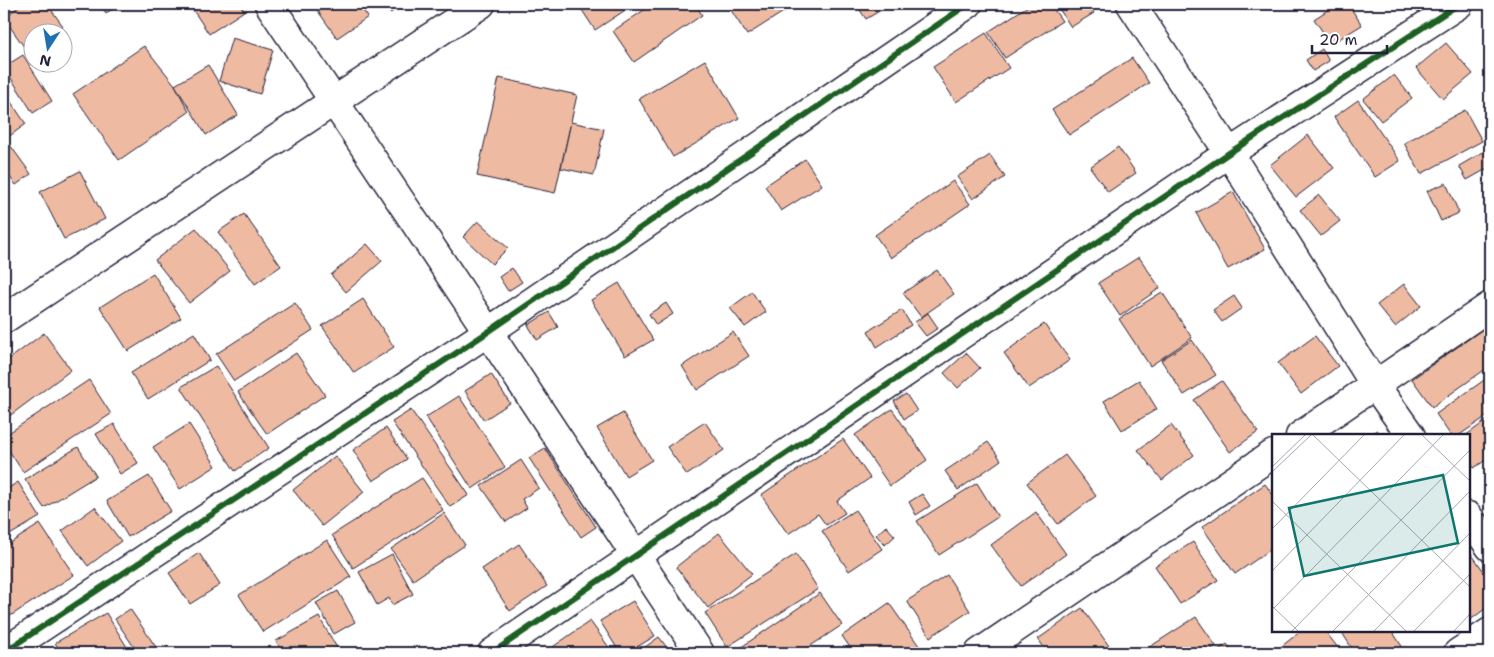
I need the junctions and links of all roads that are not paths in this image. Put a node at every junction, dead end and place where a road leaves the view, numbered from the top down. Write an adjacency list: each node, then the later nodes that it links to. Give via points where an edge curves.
1 (269, 4): 6 (street)
2 (481, 4): 6 (street)
3 (968, 4): 10 (street)
4 (1131, 4): 7 (street)
5 (1459, 4): 7 (street)
6 (334, 102): 9 (street); 10 (street)
7 (1229, 153): 11 (street); 17 (street)
8 (1490, 306): 11 (street)
9 (4, 319)
10 (488, 332): 17 (street); 19 (street)
11 (1375, 386): 12 (street); 13 (street)
12 (1303, 434)
13 (1410, 434)
14 (1272, 455): 22 (street)
15 (1469, 517): 16 (street)
16 (1490, 547)
17 (636, 555): 20 (street); 21 (street)
18 (1490, 632): 23 (street)
19 (4, 652)
20 (492, 653)
21 (700, 653)
22 (978, 653)
23 (1458, 653)

